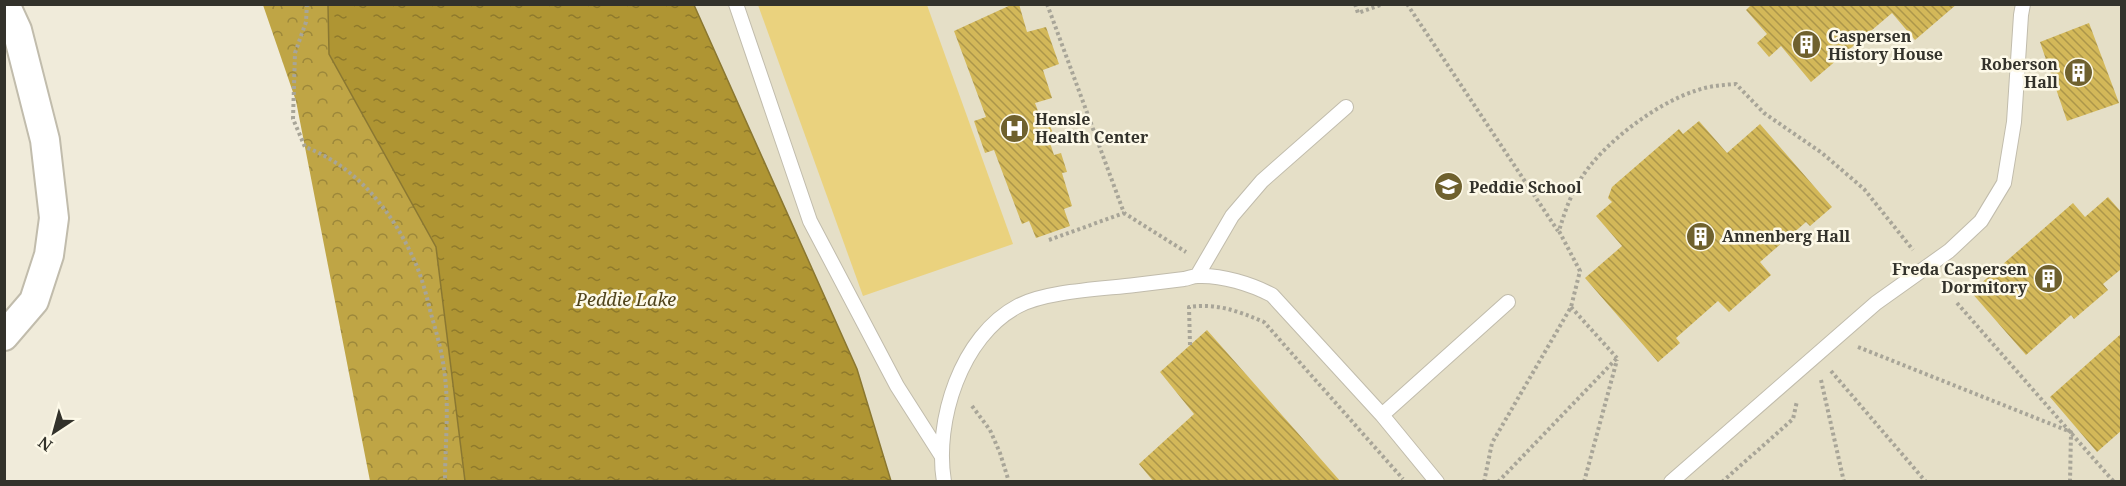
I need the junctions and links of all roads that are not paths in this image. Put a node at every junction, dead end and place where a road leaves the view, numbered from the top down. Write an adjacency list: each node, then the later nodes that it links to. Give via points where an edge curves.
1 (5, 4): 7 (street, via 18,30 45,140 54,218 49,255 34,301)
2 (736, 4): 9 (lane, via 810,221 897,386)
3 (2023, 4): 12 (lane, via 2014,122 2004,183 1981,221 1949,251 1876,303)
4 (1346, 107): 5 (lane, via 1262,180 1232,216)
5 (1197, 276): 8 (lane, via 1231,281 1272,295); 9 (lane, via 1048,296 1018,306 992,326 958,375 948,405)
6 (1508, 302): 8 (lane)
7 (4, 336)
8 (1382, 415): 11 (lane)
9 (942, 457): 10 (lane)
10 (944, 482)
11 (1437, 482)
12 (1671, 482)

